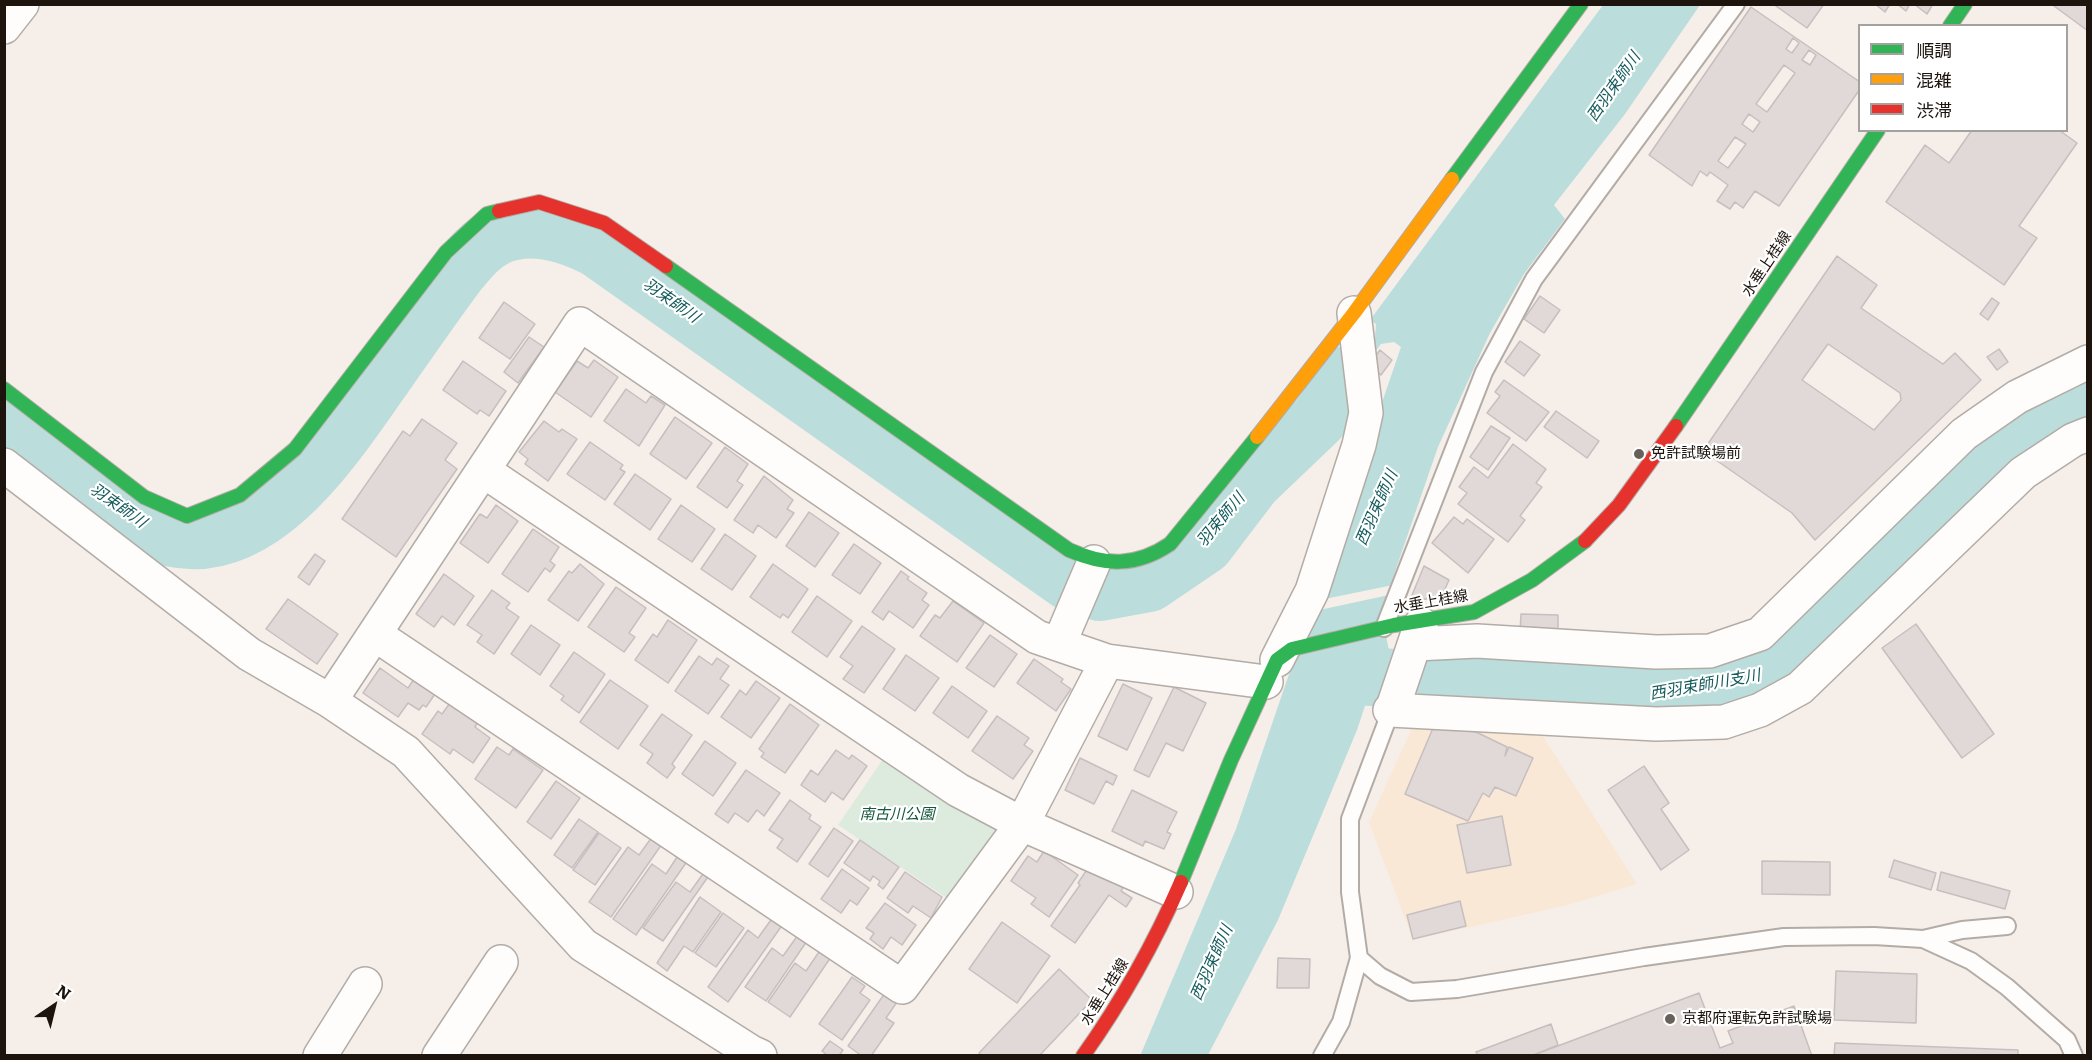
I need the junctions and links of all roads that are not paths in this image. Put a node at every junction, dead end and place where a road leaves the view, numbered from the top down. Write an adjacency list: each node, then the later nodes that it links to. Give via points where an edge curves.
1 (22, 4): 6 (street)
2 (1581, 4): 8 (street)
3 (1736, 4): 15 (lane, via 1534,279 1484,372)
4 (1965, 4): 5 (street)
5 (1951, 24)
6 (4, 27)
7 (1877, 132): 15 (street, 水垂上桂線, via 1649,465 1601,526 1554,566 1474,612)
8 (1354, 313): 14 (street, via 1168,547 1129,564); 19 (street, via 1366,413 1312,591)
9 (2088, 362): 15 (street, via 2017,397 1964,434 1760,634 1710,651 1656,652 1477,641)
10 (4, 389): 14 (street, via 144,497 187,516 240,495 295,449 446,252 488,214 539,202 604,223 1069,550)
11 (2088, 434): 21 (street, via 2023,473 1800,687 1760,710 1724,722 1656,724)
12 (4, 465): 20 (street, via 249,654)
13 (484, 471): 16 (street); 17 (street, via 580,324 1037,636); 22 (street, via 958,790)
14 (1094, 562): 17 (street)
15 (1404, 629): 19 (street, 水垂上桂線); 21 (street)
16 (376, 635): 20 (street); 22 (street, via 902,987)
17 (1059, 644): 18 (street)
18 (1107, 661): 19 (street); 22 (street)
19 (1278, 664): 23 (street, 水垂上桂線)
20 (330, 701): 31 (street, via 406,752 583,945)
21 (1392, 707): 26 (lane, via 1350,819 1350,892)
22 (1022, 824): 23 (street)
23 (1176, 892): 32 (street, 水垂上桂線, via 1128,989)
24 (2007, 926): 25 (lane)
25 (1923, 939): 26 (lane, via 1784,937 1457,989 1411,992 1380,976); 34 (lane, via 1971,961 2007,987 2067,1040)
26 (1359, 958): 33 (lane, via 1341,1022)
27 (501, 962): 30 (street)
28 (365, 984): 29 (street)
29 (320, 1056)
30 (439, 1056)
31 (760, 1056)
32 (1083, 1056)
33 (1322, 1056)
34 (2074, 1056)

